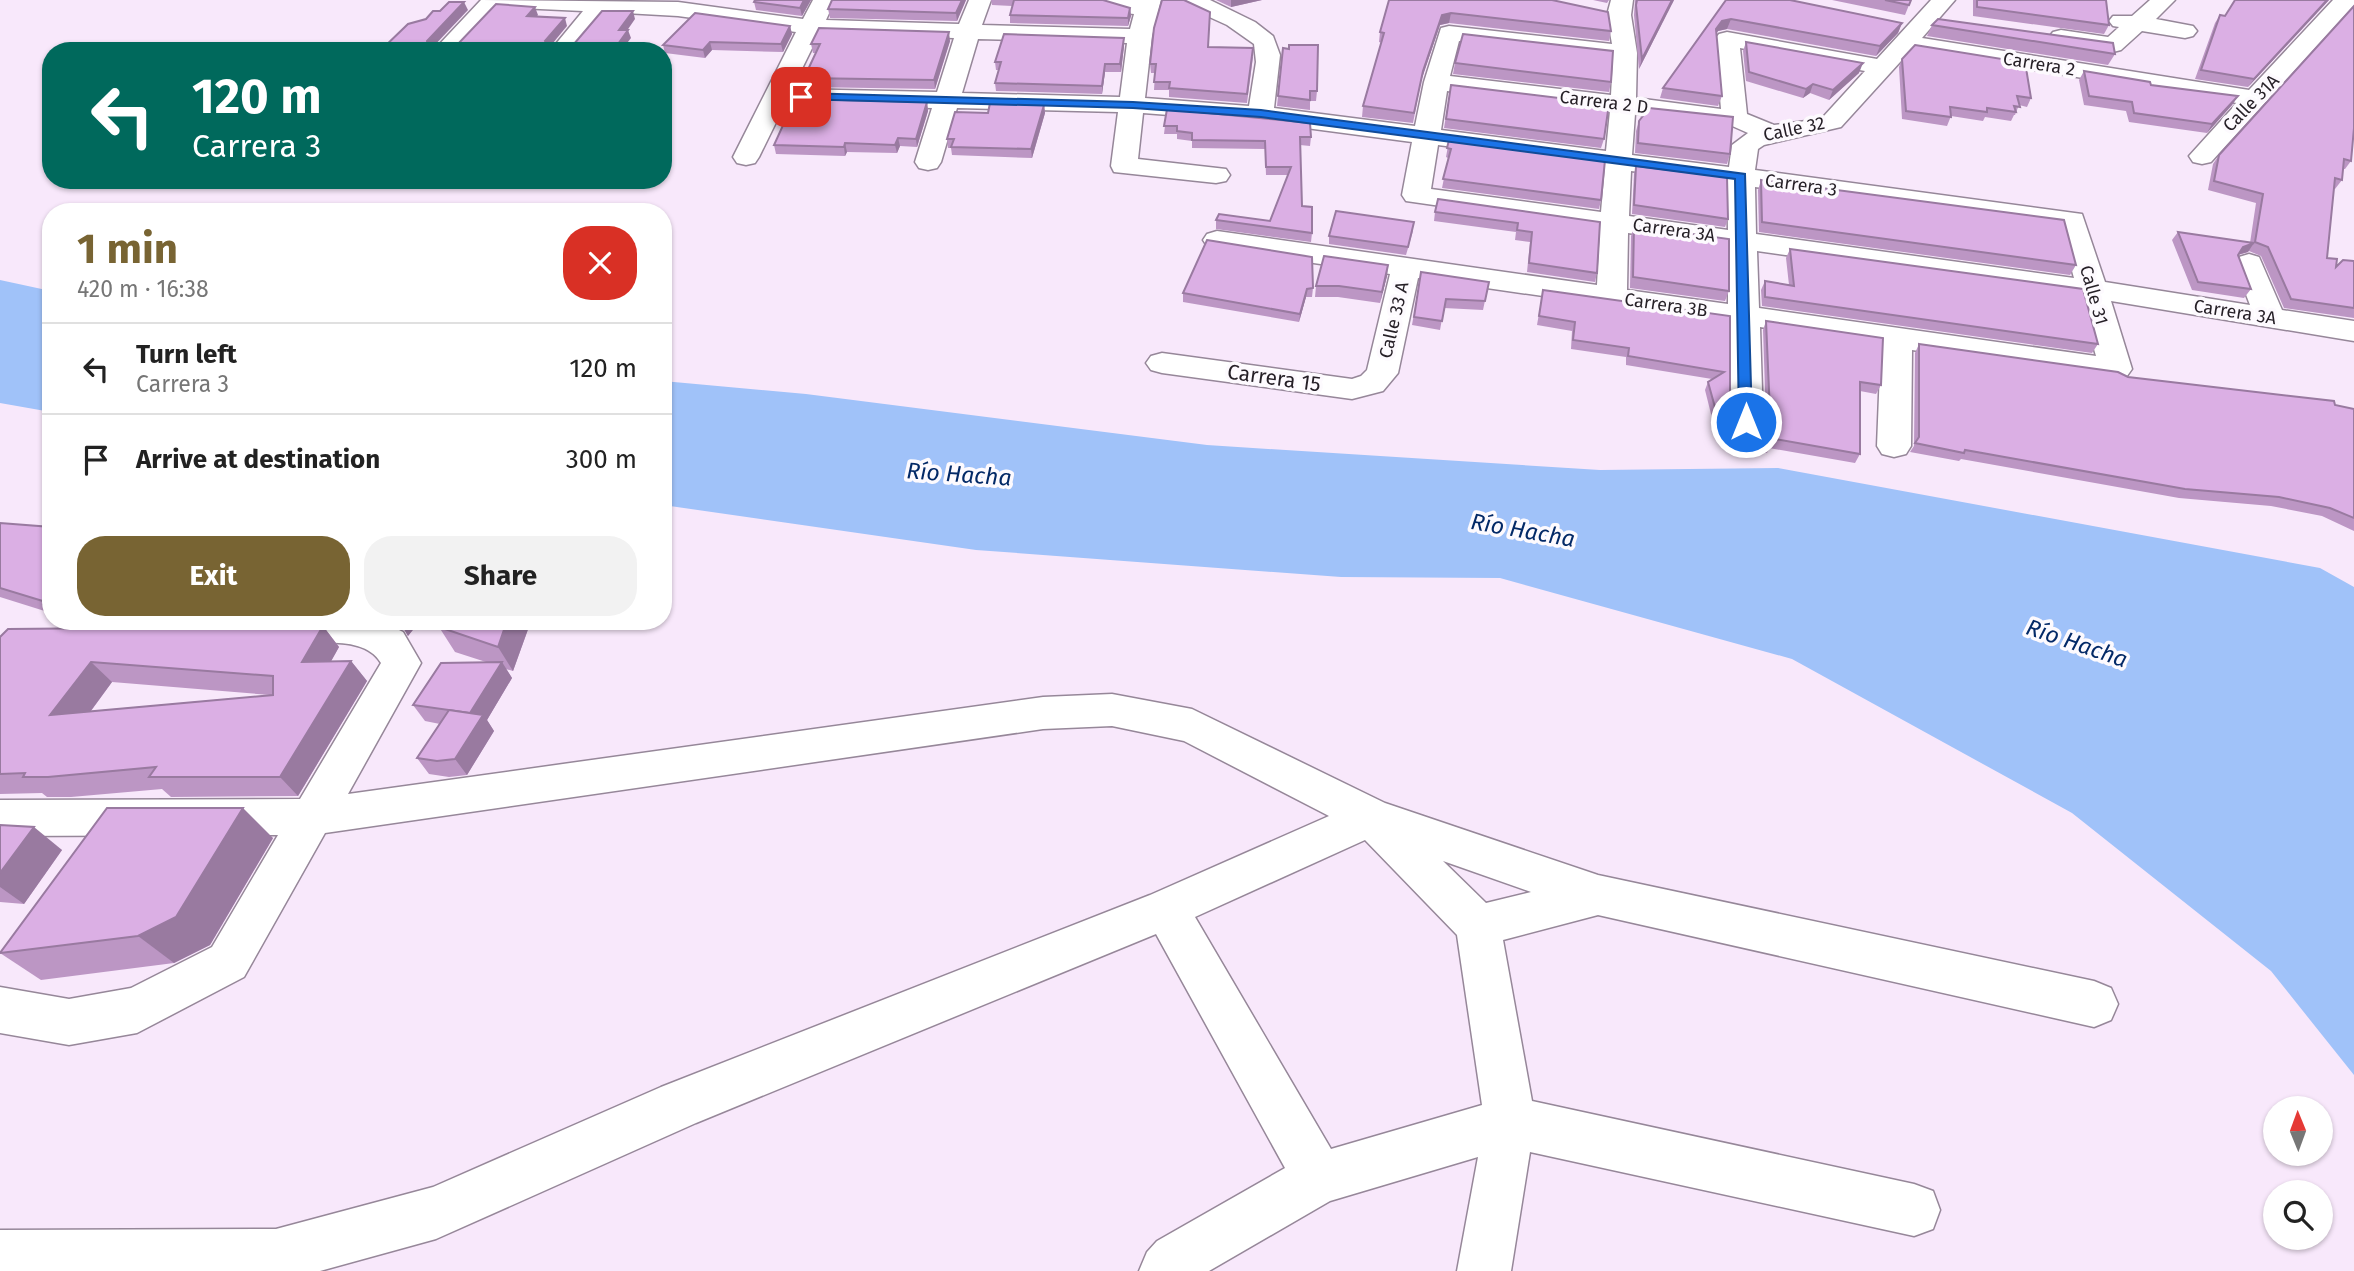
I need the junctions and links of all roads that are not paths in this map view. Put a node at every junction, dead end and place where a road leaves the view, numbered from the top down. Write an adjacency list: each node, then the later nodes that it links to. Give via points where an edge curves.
1 (495, 0): 9 (street); 19 (street)
2 (824, 0): 14 (street)
3 (980, 0): 15 (street)
4 (1110, 0): 8 (street, via 1122,6)
5 (1191, 0): 29 (street, via 1262,38 1268,48)
6 (2164, 0): 13 (street)
7 (2346, 0): 25 (street, Calle 31A)
8 (1149, 5): 18 (street)
9 (600, 6): 14 (street, via 678,9); 20 (street)
10 (1612, 9): 21 (street)
11 (2096, 17): 13 (street)
12 (1924, 22): 22 (street, Calle 32); 25 (street, Carrera 2)
13 (2137, 24): 16 (street); 17 (street, via 2113,45)
14 (809, 27): 15 (street); 24 (street)
15 (968, 31): 18 (street); 26 (street)
16 (2185, 31)
17 (2034, 33)
18 (1140, 36): 28 (street)
19 (454, 42)
20 (570, 42)
21 (1625, 53): 23 (street, Carrera 3A, via 1449,33); 27 (street)
22 (1882, 67): 30 (street, Calle 32, via 1727,39); 31 (street, Calle 32, via 1832,122 1819,128)
23 (1436, 82): 27 (street, Carrera 2 D); 32 (street, Carrera 3A)
24 (776, 96): 26 (street, Carrera 3); 34 (street)
25 (2256, 99): 33 (street, Calle 31A)
26 (948, 100): 28 (street, Carrera 3); 36 (street)
27 (1623, 104): 30 (street, Carrera 2 D); 35 (street)
28 (1133, 105): 29 (street, Carrera 3); 37 (street, via 1124,166)
29 (1261, 114): 32 (street, Carrera 3)
30 (1735, 118): 31 (street, Carrera 2 D)
31 (1770, 133): 38 (street, Calle 32, via 1745,145)
32 (1428, 137): 35 (street, Carrera 3); 40 (street, Carrera 3A, via 1416,195)
33 (2202, 156)
34 (746, 157)
35 (1619, 161): 38 (street, Carrera 3); 40 (street)
36 (928, 162)
37 (1216, 175)
38 (1741, 177): 39 (street, Carrera 3); 42 (street, Calle 32)
39 (2072, 220): 45 (street, Calle 31)
40 (1614, 222): 42 (street, Carrera 3A); 46 (street)
41 (1217, 240): 44 (street, Carrera 3B)
42 (1744, 240): 45 (street, Carrera 3A); 47 (street, Calle 32)
43 (2249, 263): 48 (street)
44 (1406, 267): 46 (street, Carrera 3B); 53 (street, Calle 33 A)
45 (2092, 289): 48 (street, Carrera 3A); 52 (street, Calle 31)
46 (1612, 297): 47 (street, Carrera 3B)
47 (1745, 316): 50 (street, Carrera 3B); 54 (street, Calle 32)
48 (2270, 318): 49 (street, Carrera 3A)
49 (2354, 331)
50 (1897, 338): 52 (street, Carrera 3B); 55 (street)
51 (1162, 363): 53 (street, Carrera 15, via 1352,389 1371,384)
52 (2116, 369)
53 (1382, 373)
54 (1746, 422)
55 (1894, 446)
56 (364, 630): 57 (street, via 389,643 401,663)
57 (311, 817): 58 (street, via 1043,713 1112,710 1192,726); 59 (street); 64 (street, via 228,961 137,1010 69,1022)
58 (1371, 817): 60 (street); 61 (street); 62 (street)
59 (0, 818)
60 (1598, 895): 62 (street); 63 (street)
61 (1166, 909): 66 (street); 68 (street, via 679,1105 436,1213 276,1256)
62 (1478, 926): 65 (street)
63 (2094, 1004)
64 (0, 1010)
65 (1510, 1122): 66 (street); 67 (street); 70 (street)
66 (1319, 1178): 69 (street, via 1177,1260)
67 (1914, 1210)
68 (0, 1257)
69 (1166, 1271)
70 (1484, 1271)

